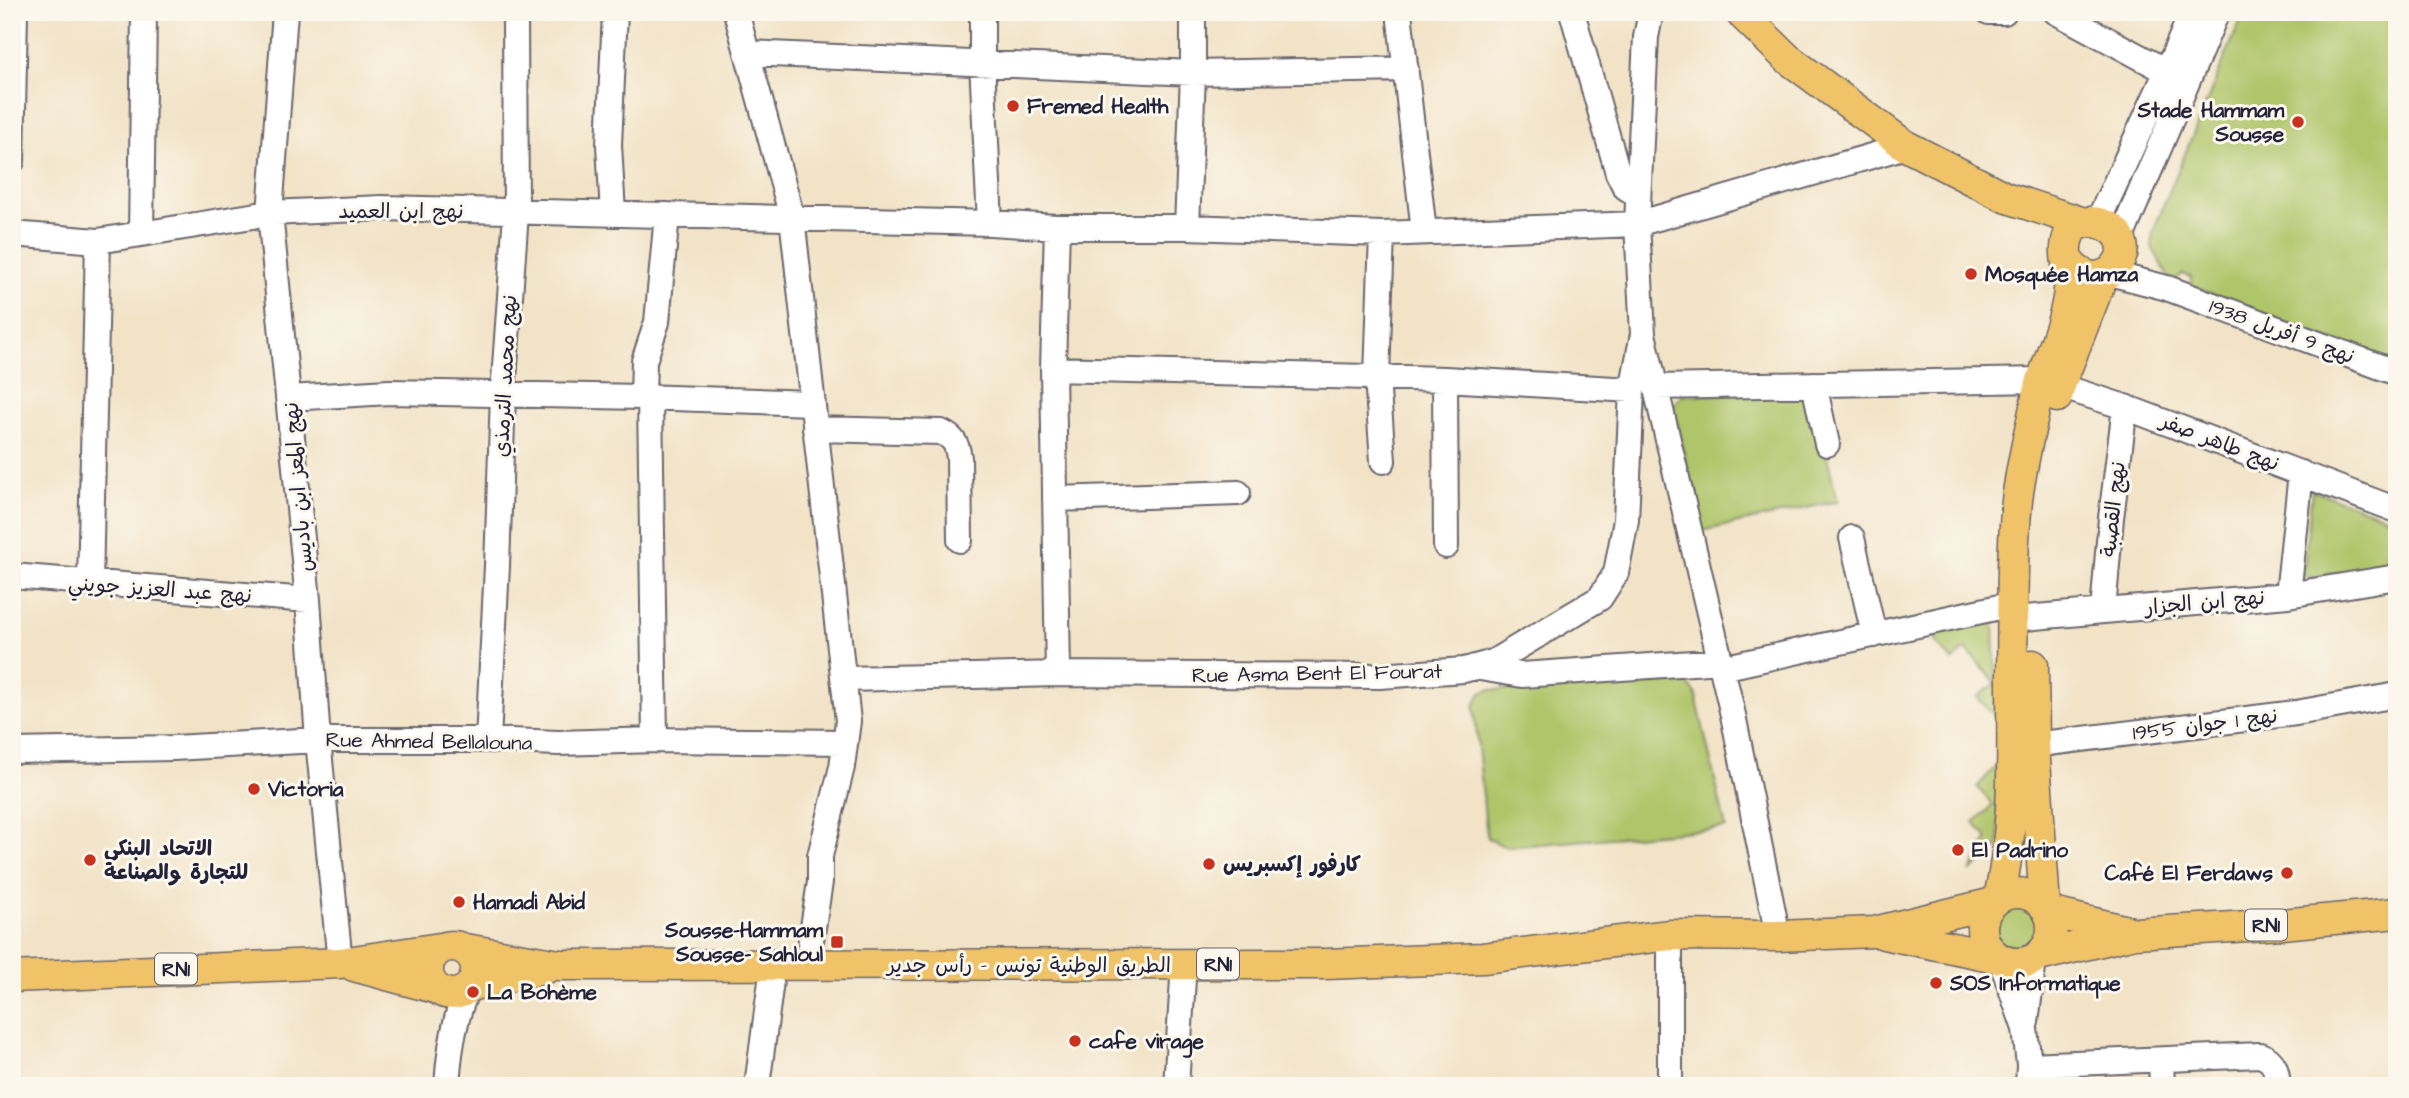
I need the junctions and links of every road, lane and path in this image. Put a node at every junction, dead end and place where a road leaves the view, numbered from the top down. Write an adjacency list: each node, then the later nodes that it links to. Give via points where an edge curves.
1 (15, 12): 24 (street)
2 (144, 12): 38 (street)
3 (285, 12): 27 (street, نهج المعز ابن باديس)
4 (515, 12): 28 (street, نهج محمد الترمذي)
5 (615, 12): 29 (street, via 609,145)
6 (736, 12): 18 (street)
7 (982, 12): 19 (street)
8 (1193, 12): 21 (street)
9 (1399, 12): 20 (street)
10 (1572, 12): 25 (street, via 1618,173 1625,187)
11 (1651, 12): 25 (street, Rue Asma Bent El Fourat)
12 (1740, 12): 23 (main road, via 1787,58)
13 (1989, 12): 14 (street)
14 (2004, 12)
15 (2056, 12): 22 (street)
16 (2192, 12): 22 (street)
17 (2217, 12): 22 (street)
18 (748, 53): 19 (street); 31 (street)
19 (982, 62): 21 (street); 32 (street)
20 (1406, 69): 21 (street); 36 (street)
21 (1193, 73): 35 (street)
22 (2178, 77): 41 (street)
23 (1906, 146): 26 (main road); 33 (street, نهج ابن العميد)
24 (12, 161)
25 (1638, 195): 33 (street, Rue Asma Bent El Fourat)
26 (2005, 197): 41 (main road); 42 (main road)
27 (270, 213): 28 (street, نهج ابن العميد, via 382,208); 38 (street, نهج ابن العميد); 52 (street, نهج المعز ابن باديس)
28 (516, 213): 29 (street, نهج ابن العميد); 50 (street, نهج محمد الترمذي)
29 (613, 214): 30 (street, نهج ابن العميد)
30 (667, 215): 31 (street, نهج ابن العميد); 51 (street, via 657,322 644,361)
31 (792, 217): 32 (street, نهج ابن العميد); 53 (street)
32 (990, 223): 34 (street, نهج ابن العميد)
33 (1637, 224): 36 (street, نهج ابن العميد); 49 (street, Rue Asma Bent El Fourat)
34 (1057, 227): 35 (street, نهج ابن العميد); 43 (street)
35 (1187, 227): 39 (street, نهج ابن العميد)
36 (1424, 232): 39 (street, نهج ابن العميد)
37 (12, 234): 40 (street, نهج ابن العميد)
38 (141, 234): 40 (street, نهج ابن العميد)
39 (1382, 234): 45 (street)
40 (98, 241): 67 (street)
41 (2106, 247): 42 (main road, via 2075,229 2068,238); 42 (main road, via 2092,277 2073,268); 44 (street, نهج 9 أفريل 1938, via 2167,288); 47 (main road)
42 (2067, 254): 47 (main road, via 2068,299)
43 (1053, 369): 45 (street, نهج طاهر صفر); 60 (street)
44 (2397, 373)
45 (1377, 377): 46 (street, نهج طاهر صفر); 57 (street)
46 (1445, 379): 49 (street, نهج طاهر صفر); 64 (street)
47 (2051, 382): 48 (street, نهج طاهر صفر); 54 (street, نهج طاهر صفر); 71 (main road, via 2022,463 2017,500)
48 (1814, 384): 49 (street, نهج طاهر صفر); 56 (street)
49 (1644, 388): 73 (street); 74 (street, Rue Asma Bent El Fourat, via 1616,573 1600,598 1493,662)
50 (503, 394): 51 (street); 52 (street, via 389,392); 79 (street, نهج محمد الترمذي)
51 (646, 397): 53 (street); 80 (street)
52 (289, 398): 69 (street, نهج المعز ابن باديس)
53 (812, 403): 55 (street)
54 (2125, 407): 58 (street, نهج طاهر صفر); 70 (street, نهج القصبة)
55 (815, 429): 63 (street, via 941,432 952,438 959,458); 76 (street)
56 (1827, 444)
57 (1383, 461)
58 (2301, 473): 61 (street, نهج طاهر صفر); 68 (street)
59 (1238, 493): 60 (street)
60 (1055, 499): 75 (street)
61 (2397, 510)
62 (1852, 538): 72 (street)
63 (960, 540)
64 (1446, 546)
65 (12, 576): 67 (street, نهج عبد العزيز جويني)
66 (2397, 578): 68 (street, نهج ابن الجزار)
67 (90, 584): 69 (street, نهج عبد العزيز جويني)
68 (2288, 595): 70 (street, نهج ابن الجزار)
69 (308, 600): 78 (street, نهج المعز ابن باديس)
70 (2103, 611): 71 (street, نهج ابن الجزار)
71 (2019, 614): 72 (street, نهج ابن الجزار); 82 (main road)
72 (1874, 635): 73 (street, نهج ابن الجزار)
73 (1721, 664): 74 (street, نهج ابن الجزار, via 1522,675); 90 (street)
74 (1474, 667): 75 (street, Rue Asma Bent El Fourat, via 1380,676)
75 (1058, 674): 76 (street, Rue Asma Bent El Fourat)
76 (844, 679): 81 (street)
77 (2397, 695): 82 (street, نهج 1 جوان 1955, via 2296,713)
78 (318, 740): 79 (street, Rue Ahmed Bellalouna); 83 (street, Rue Ahmed Bellalouna); 94 (street, نهج المعز ابن باديس)
79 (488, 740): 80 (street, Rue Ahmed Bellalouna)
80 (655, 740): 81 (street, Rue Ahmed Bellalouna)
81 (845, 742): 97 (street, via 820,856 820,882)
82 (2023, 746): 84 (main road); 85 (main road)
83 (12, 751)
84 (1996, 900): 85 (main road, RN1, via 2023,893); 87 (main road, الطريق الوطنية تونس - رأس جدير / RN1); 92 (main road, via 1983,917 1982,935)
85 (2047, 909): 88 (main road, RN1); 93 (main road, via 2052,936)
86 (2397, 913): 88 (main road, RN1)
87 (1874, 932): 90 (main road, الطريق الوطنية تونس - رأس جدير / RN1); 92 (main road, الطريق الوطنية تونس - رأس جدير / RN1)
88 (2135, 933): 93 (main road, RN1)
89 (1670, 935): 90 (main road, الطريق الوطنية تونس - رأس جدير / RN1); 95 (main road, الطريق الوطنية تونس - رأس جدير / RN1, via 1483,958); 107 (street)
90 (1779, 936)
91 (453, 949): 94 (main road, الطريق الوطنية تونس - رأس جدير / RN1); 96 (main road, الطريق الوطنية تونس - رأس جدير / RN1); 99 (main road, via 475,963); 100 (main road, via 429,959 428,974)
92 (1998, 958): 93 (main road, RN1, via 2018,964); 101 (street)
93 (2036, 958): 101 (street)
94 (340, 963): 98 (main road, الطريق الوطنية تونس - رأس جدير / RN1); 100 (main road, الطريق الوطنية تونس - رأس جدير / RN1)
95 (1184, 964): 97 (main road, الطريق الوطنية تونس - رأس جدير / RN1); 106 (street)
96 (560, 965): 97 (main road, الطريق الوطنية تونس - رأس جدير / RN1); 99 (main road, الطريق الوطنية تونس - رأس جدير / RN1)
97 (791, 966): 105 (street)
98 (12, 977)
99 (469, 987): 100 (main road, RN1, via 454,994); 103 (street, via 458,1012)
100 (437, 989): 103 (street)
101 (2025, 1030): 104 (street)
102 (2161, 1059): 104 (street); 108 (street); 109 (street, via 2260,1055 2273,1064)
103 (448, 1074)
104 (2028, 1076)
105 (757, 1086)
106 (1176, 1086)
107 (1671, 1086)
108 (2162, 1086)
109 (2278, 1086)

